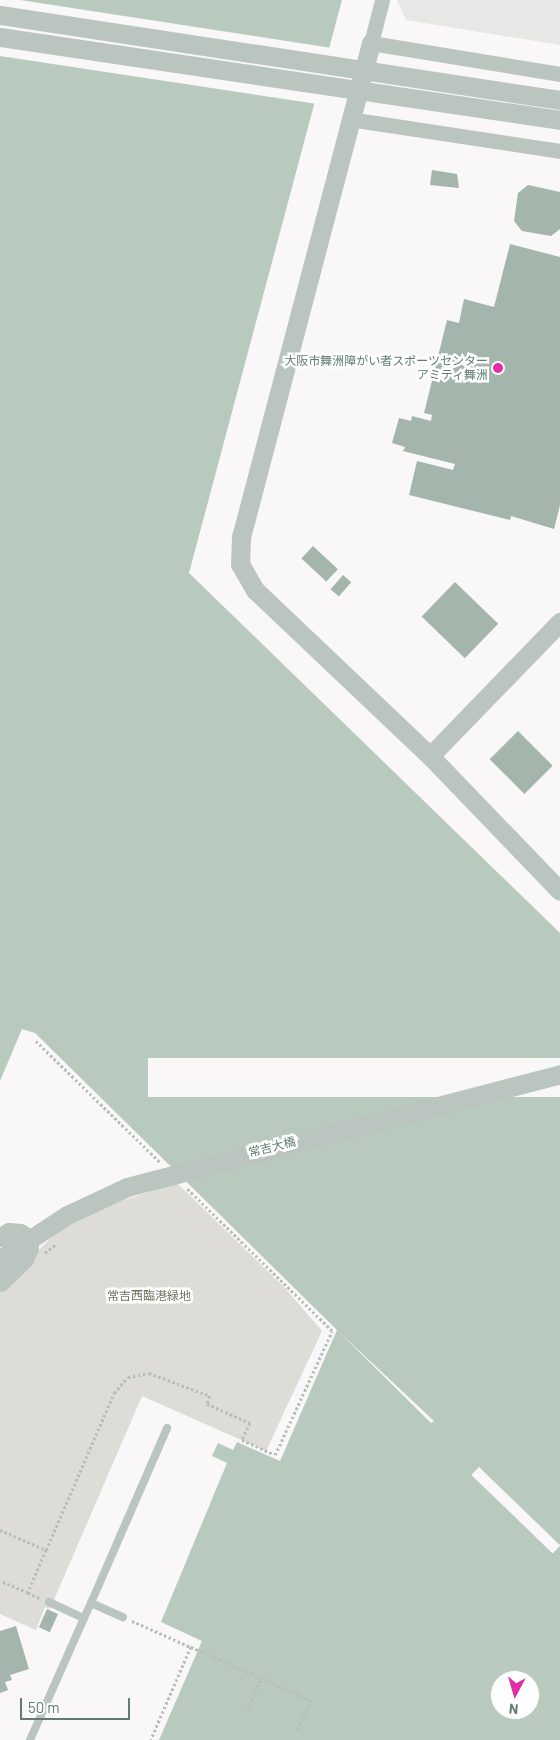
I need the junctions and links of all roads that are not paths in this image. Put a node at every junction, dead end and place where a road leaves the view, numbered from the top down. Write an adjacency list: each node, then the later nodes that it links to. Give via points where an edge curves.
1 (382, 0): 4 (street)
2 (0, 15): 6 (street)
3 (0, 37): 8 (street)
4 (371, 43): 5 (street); 7 (street)
5 (560, 74)
6 (560, 100)
7 (350, 119): 9 (street); 11 (street, via 241,537 240,564 255,590)
8 (560, 120)
9 (560, 151)
10 (560, 622): 11 (street)
11 (430, 756): 12 (street)
12 (560, 891)
13 (560, 1074): 15 (street, 常吉大橋, via 127,1186 67,1216)
14 (0, 1237): 16 (street, via 9,1232 20,1233 26,1237 29,1248 24,1259)
15 (0, 1259)
16 (0, 1282)
17 (167, 1428): 19 (lane)
18 (49, 1602): 21 (lane)
19 (90, 1603): 20 (lane); 21 (lane)
20 (123, 1617)
21 (84, 1618): 22 (lane)
22 (30, 1740)

